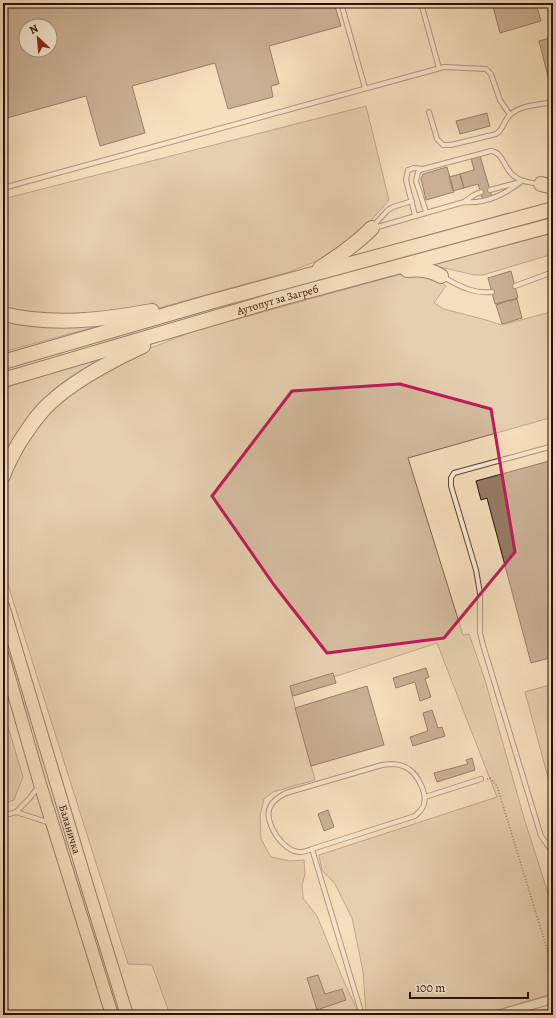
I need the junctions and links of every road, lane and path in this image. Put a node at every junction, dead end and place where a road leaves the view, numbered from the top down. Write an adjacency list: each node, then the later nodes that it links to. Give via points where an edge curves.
1 (341, 3): 4 (lane)
2 (421, 3): 3 (lane)
3 (439, 68): 4 (lane); 7 (lane, via 486,69 492,74 500,100)
4 (365, 88): 11 (lane)
5 (553, 102): 7 (lane, via 523,108)
6 (429, 112): 7 (lane, via 437,139 443,145 496,134)
7 (510, 114)
8 (423, 169): 9 (lane, via 491,151 499,154 513,176); 14 (lane, via 410,169 407,174 406,180); 17 (lane, via 418,172 416,181)
9 (522, 181): 10 (lane); 12 (lane); 15 (lane, via 493,199)
10 (547, 186)
11 (3, 188)
12 (490, 190)
13 (481, 192): 15 (lane)
14 (412, 201): 18 (lane); 20 (lane, via 388,210)
15 (464, 202): 17 (lane)
16 (553, 209): 24 (highway, Аутопут за Загреб)
17 (426, 212): 18 (lane)
18 (415, 215): 20 (lane)
19 (553, 225): 21 (highway, Аутопут за Загреб)
20 (372, 228): 24 (highway, via 345,252)
21 (382, 270): 23 (highway, via 422,268); 29 (highway, Аутопут за Загреб)
22 (553, 272): 25 (lane)
23 (441, 276): 26 (lane, via 471,291)
24 (304, 277): 27 (highway, Аутопут за Загреб)
25 (515, 286)
26 (492, 292)
27 (210, 302): 28 (highway, via 84,320 34,319); 30 (highway, Аутопут за Загреб)
28 (3, 314)
29 (184, 326): 31 (highway, Аутопут за Загреб); 33 (highway, via 100,368 49,404 33,422 12,455)
30 (3, 362)
31 (3, 380)
32 (553, 446): 44 (lane, via 454,473 451,486 477,578 483,645 541,836 549,847)
33 (3, 476)
34 (3, 606): 36 (main road, Баланичка)
35 (3, 656): 37 (main road, Баланичка)
36 (30, 696): 37 (main road); 48 (main road, Баланичка)
37 (16, 700): 39 (main road, Баланичка)
38 (481, 779): 40 (lane); 46 (path, via 490,778 497,786 547,950 551,969)
39 (40, 784): 41 (lane); 43 (main road, Баланичка)
40 (425, 797): 45 (lane, via 420,812 408,819); 45 (lane, via 420,783 411,770 398,764 382,765 281,795 270,806 268,812 274,832 291,850 299,852)
41 (16, 812): 42 (lane); 43 (lane)
42 (3, 816)
43 (52, 824): 47 (main road, Баланичка)
44 (553, 848)
45 (312, 849): 49 (lane)
46 (552, 999): 50 (street)
47 (112, 1015)
48 (127, 1015)
49 (362, 1015)
50 (497, 1015)

